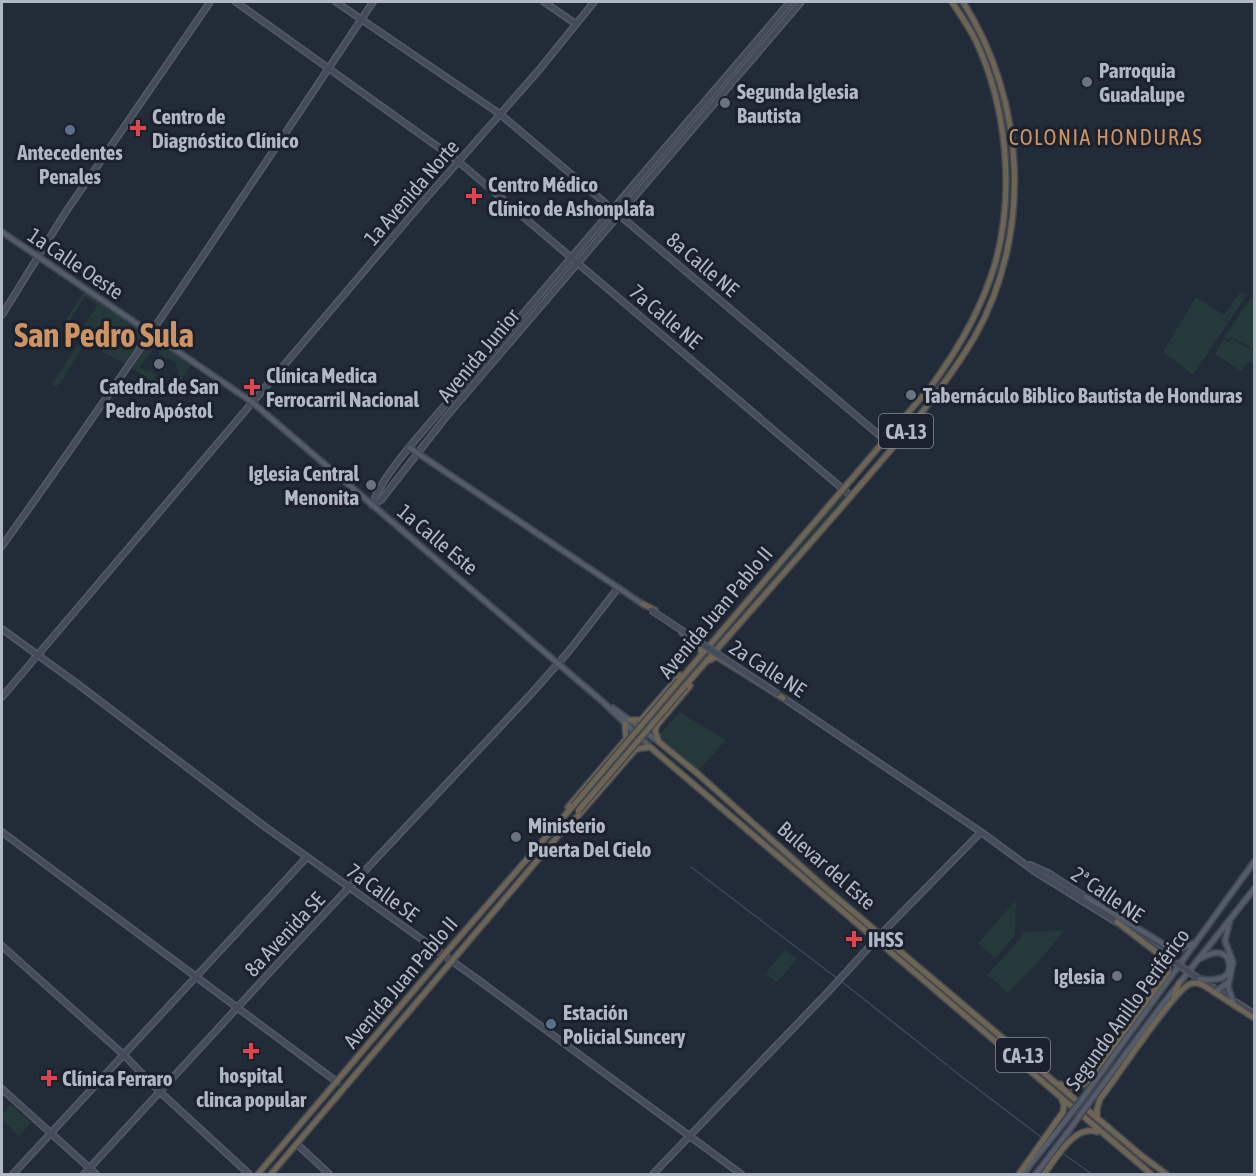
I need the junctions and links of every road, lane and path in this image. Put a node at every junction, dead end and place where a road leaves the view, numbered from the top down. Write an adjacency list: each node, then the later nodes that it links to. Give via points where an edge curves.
1 (210, 2): 19 (street)
2 (236, 2): 13 (street, 7a Calle NE)
3 (336, 2): 11 (street, 8a Calle NE)
4 (373, 2): 11 (street)
5 (544, 2): 12 (street)
6 (594, 2): 12 (street, 1a Avenida Norte)
7 (790, 2): 16 (street, Avenida Junior)
8 (801, 2): 17 (street, Avenida Junior)
9 (952, 2): 25 (highway, Avenida Juan Pablo II / CA-13, via 979,48 999,113 1005,181 1003,225 995,264 968,330 932,385)
10 (961, 2): 29 (highway, Avenida Juan Pablo II / CA-13, via 986,44 1009,113 1015,172 1008,242 993,297 968,347 934,399)
11 (362, 19): 13 (street); 14 (street, 8a Calle NE)
12 (576, 24): 14 (street, 1a Avenida Norte)
13 (329, 67): 15 (street, 7a Calle NE); 23 (street)
14 (500, 114): 15 (street, 1a Avenida Norte); 16 (street, 8a Calle NE)
15 (459, 162): 20 (street, 7a Calle NE); 24 (street, 1a Avenida Norte)
16 (612, 209): 17 (street, 8a Calle NE); 20 (street, Avenida Junior)
17 (618, 214): 21 (street, Avenida Junior); 25 (street, 8a Calle NE)
18 (2, 232): 19 (main road, 1a Calle Oeste)
19 (38, 257): 22 (street); 23 (main road, 1a Calle Oeste)
20 (571, 257): 21 (street, 7a Calle NE); 26 (street, Avenida Junior)
21 (578, 263): 27 (street, Avenida Junior); 28 (street, 7a Calle NE)
22 (2, 315)
23 (151, 333): 24 (main road, 1a Calle Oeste); 31 (street)
24 (252, 402): 30 (main road, 1a Calle Este); 39 (street, 1a Avenida Norte)
25 (885, 440): 28 (highway, Avenida Juan Pablo II / CA-13)
26 (410, 448): 27 (main road, 2a Calle NE); 30 (street, Avenida Junior, via 375,495)
27 (417, 452): 30 (street, Avenida Junior, via 381,500); 32 (main road, 2a Calle NE)
28 (843, 489): 29 (street, 7a Calle NE); 36 (highway, Avenida Juan Pablo II / CA-13)
29 (851, 496): 37 (highway, Avenida Juan Pablo II / CA-13)
30 (372, 505): 42 (main road, 1a Calle Este)
31 (2, 546)
32 (618, 588): 33 (main road, 2a Calle NE); 42 (street, 8a Avenida SE)
33 (643, 604): 34 (main road, 2a Calle NE); 38 (highway)
34 (651, 610): 46 (street, 2a Calle NE, bridge)
35 (2, 629): 39 (street, 7a Calle SE)
36 (714, 639): 38 (highway, via 706,644); 40 (highway, Avenida Juan Pablo II / CA-13)
37 (726, 639): 41 (highway, via 721,652); 43 (highway, Avenida Juan Pablo II / CA-13)
38 (699, 642): 40 (highway)
39 (38, 654): 47 (street, 1a Avenida Norte); 59 (street, 7a Calle SE)
40 (699, 657): 44 (highway, Avenida Juan Pablo II / CA-13)
41 (723, 659): 43 (highway, via 715,657); 46 (highway)
42 (558, 663): 50 (main road, 1a Calle Este); 63 (street, 8a Avenida SE)
43 (706, 663): 45 (highway, Avenida Juan Pablo II / CA-13)
44 (693, 665): 48 (highway); 55 (highway, Avenida Juan Pablo II, bridge)
45 (699, 670): 49 (highway); 56 (highway, Avenida Juan Pablo II, bridge)
46 (781, 696): 58 (street, 2a Calle NE)
47 (2, 697)
48 (654, 705): 49 (highway, via 659,714); 50 (highway, via 641,720)
49 (667, 713): 51 (highway, via 655,731)
50 (628, 722): 51 (main road, 1a Calle Este); 52 (main road, 1a Calle Este); 53 (highway, via 626,739)
51 (659, 742): 70 (highway, Bulevar del Este / CA-13)
52 (650, 747): 54 (highway, via 636,749); 72 (highway, Bulevar del Este / CA-13)
53 (614, 753): 54 (highway, via 623,757); 55 (highway)
54 (624, 763): 56 (highway)
55 (562, 819): 65 (highway, Avenida Juan Pablo II)
56 (568, 824): 67 (highway, Avenida Juan Pablo II)
57 (2, 832): 78 (street)
58 (981, 832): 61 (street, 2a Calle NE); 70 (street)
59 (307, 857): 63 (street, 7a Calle SE); 78 (street)
60 (1254, 862): 71 (main road, Segundo Anillo Periférico)
61 (1024, 863): 62 (street, 2a Calle NE); 66 (street, 2ª Calle NE)
62 (1046, 879): 69 (street, 2ª Calle NE)
63 (350, 888): 74 (street, 7a Calle SE); 87 (street, 8a Avenida SE)
64 (1254, 889): 68 (main road, Segundo Anillo Periférico)
65 (500, 890): 67 (highway); 74 (highway, Avenida Juan Pablo II)
66 (1086, 897): 71 (main road, via 1170,948 1185,948); 75 (street, 2ª Calle NE)
67 (497, 908): 76 (highway, Avenida Juan Pablo II)
68 (1230, 918): 77 (main road, Segundo Anillo Periférico); 80 (main road, via 1225,941 1233,964)
69 (1117, 922): 75 (street, 2ª Calle NE); 84 (highway, via 1167,962 1168,972)
70 (881, 934): 72 (street); 91 (highway, Bulevar del Este / CA-13)
71 (1198, 939): 82 (main road, Segundo Anillo Periférico)
72 (875, 940): 94 (highway, Bulevar del Este / CA-13); 98 (street)
73 (2, 946): 89 (street)
74 (443, 956): 76 (street, 7a Calle SE); 90 (highway, Avenida Juan Pablo II)
75 (1171, 960): 79 (street, 2ª Calle NE, bridge)
76 (450, 961): 98 (street, 7a Calle SE); 99 (highway, Avenida Juan Pablo II)
77 (1196, 961): 79 (main road, via 1216,952 1226,956 1230,965 1222,978); 81 (main road, Segundo Anillo Periférico)
78 (198, 976): 87 (street); 89 (street)
79 (1200, 979): 83 (street, 2ª Calle NE)
80 (1228, 982): 83 (main road); 86 (main road)
81 (1179, 983): 85 (highway); 111 (main road, Segundo Anillo Periférico, bridge)
82 (1162, 988): 84 (main road); 110 (main road, Segundo Anillo Periférico, bridge, via 1083,1098)
83 (1217, 991): 86 (street, 2ª Calle NE)
84 (1154, 992): 91 (highway, via 1088,1082 1075,1088)
85 (1172, 1000): 88 (highway, via 1187,985 1197,983); 95 (highway, via 1100,1099)
86 (1233, 1001): 88 (street, 2ª Calle NE)
87 (238, 1007): 90 (street); 93 (street, 8a Avenida SE)
88 (1254, 1016)
89 (124, 1055): 93 (street); 96 (street)
90 (338, 1082): 105 (highway, Avenida Juan Pablo II)
91 (1055, 1082): 95 (highway, Bulevar del Este / CA-13)
92 (2, 1089): 96 (street)
93 (159, 1091): 100 (street, 8a Avenida SE); 104 (street)
94 (1061, 1098): 97 (highway, Bulevar del Este / CA-13); 110 (highway, via 1062,1114)
95 (1097, 1118): 114 (highway, Bulevar del Este / CA-13)
96 (51, 1134): 100 (street); 101 (street)
97 (1101, 1134): 112 (highway, via 1091,1130 1080,1132); 113 (highway, Bulevar del Este / CA-13)
98 (689, 1136): 108 (street); 109 (street, 7a Calle SE)
99 (297, 1144): 106 (highway, Avenida Juan Pablo II); 107 (street)
100 (90, 1169): 102 (street, 8a Avenida SE); 103 (street)
101 (13, 1174)
102 (84, 1174)
103 (96, 1174)
104 (249, 1174)
105 (258, 1174)
106 (271, 1174)
107 (329, 1174)
108 (653, 1174)
109 (741, 1174)
110 (1021, 1174)
111 (1036, 1174)
112 (1044, 1174)
113 (1150, 1174)
114 (1166, 1174)

